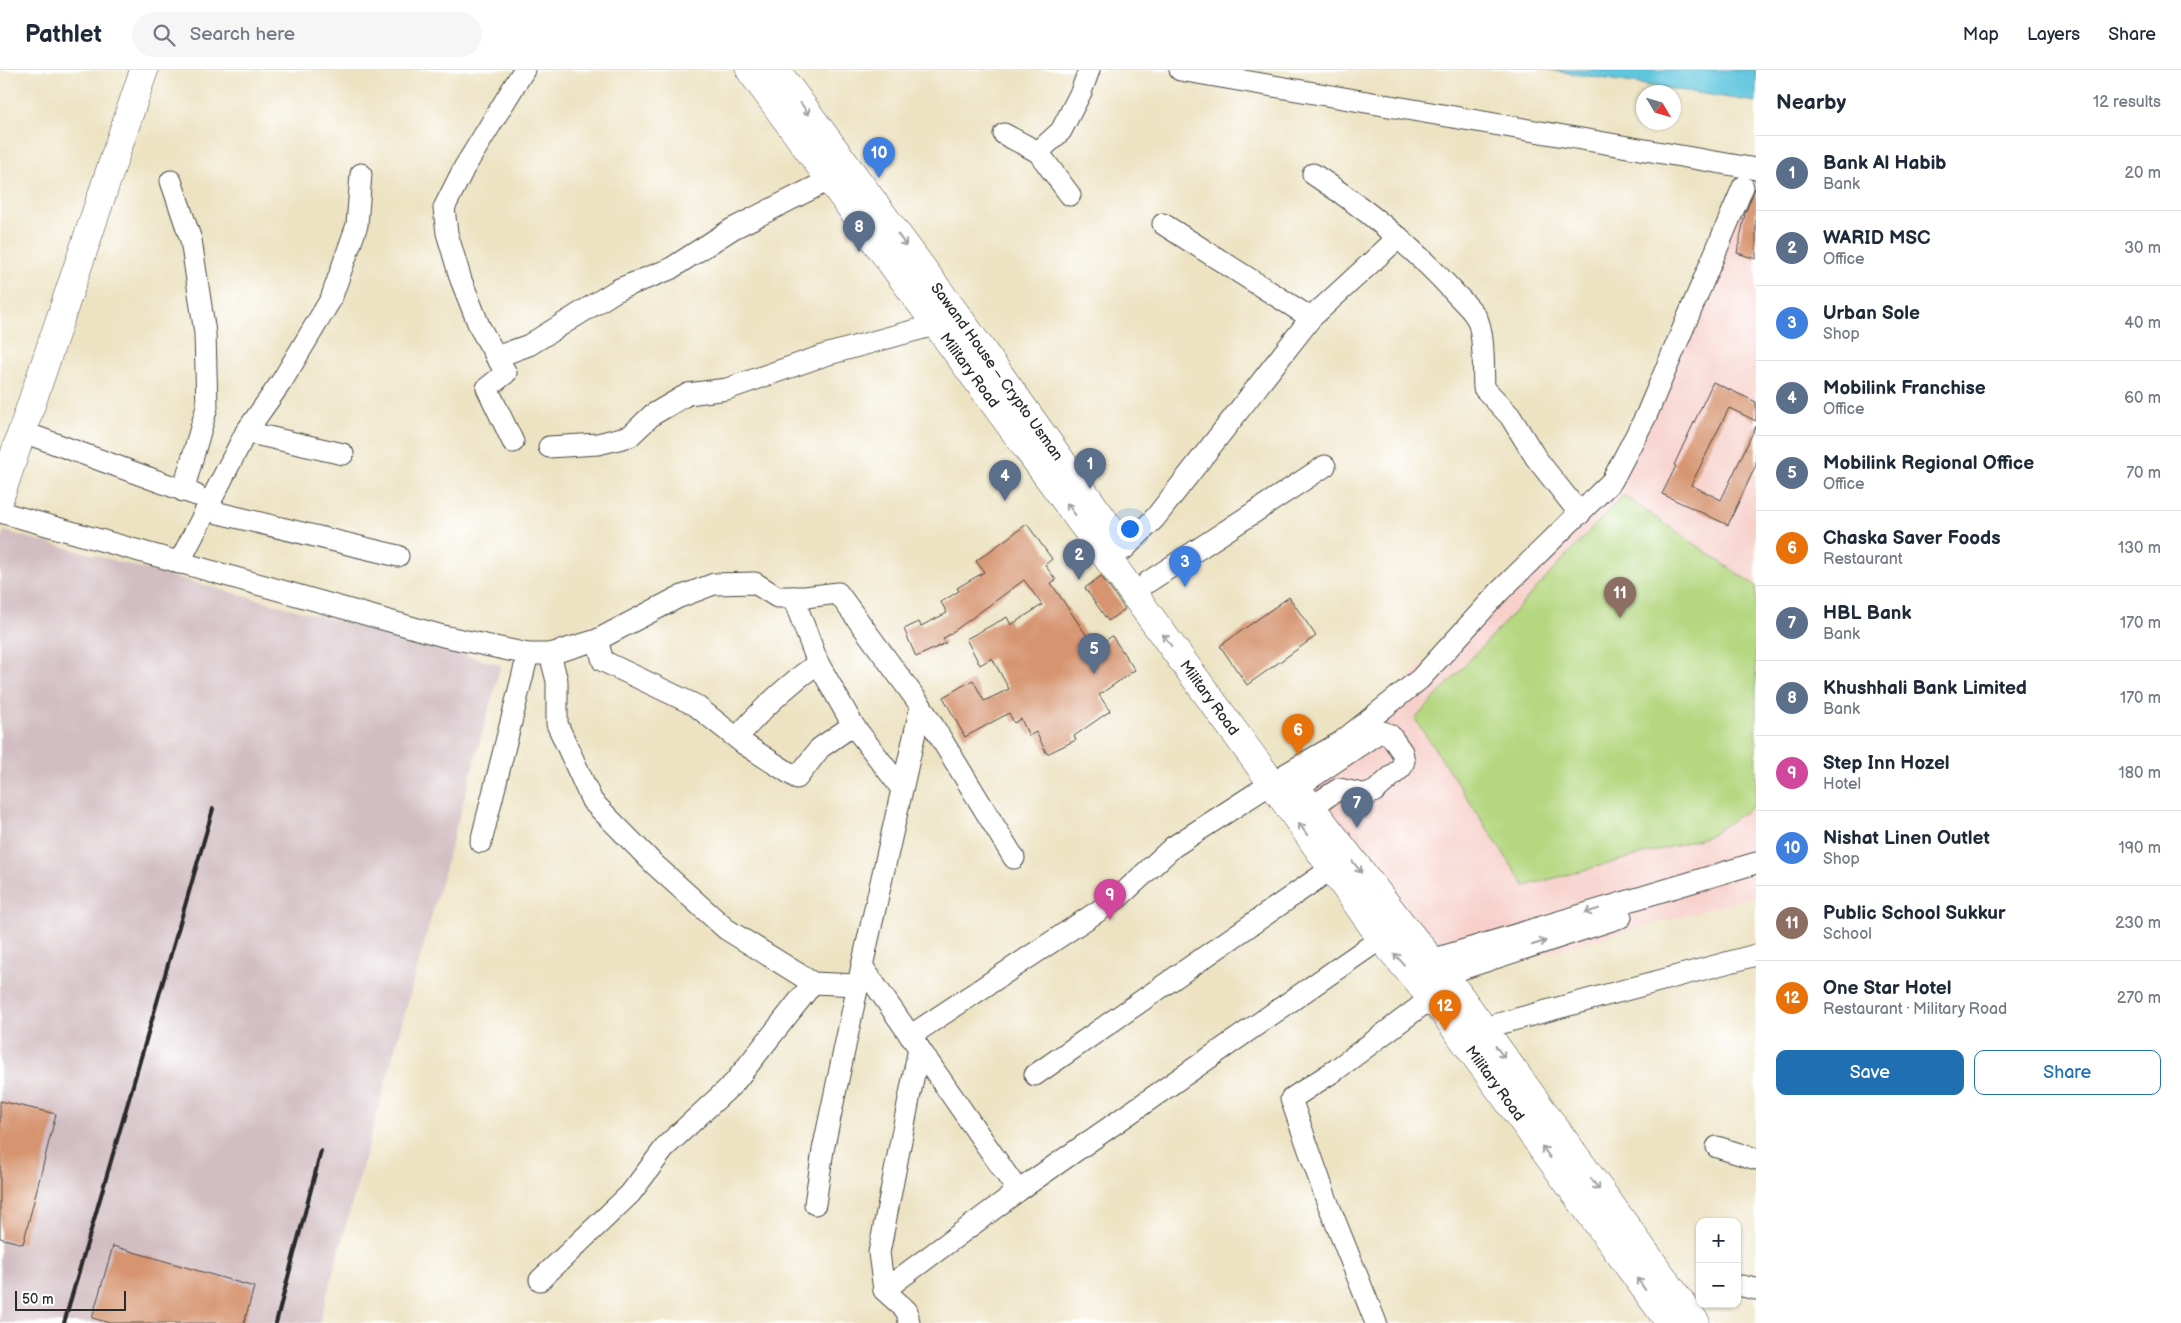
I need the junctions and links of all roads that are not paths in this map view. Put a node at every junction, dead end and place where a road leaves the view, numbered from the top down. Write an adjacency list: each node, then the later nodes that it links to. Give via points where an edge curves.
1 (144, 70): 21 (main road)
2 (524, 70): 20 (street, via 464,168 444,208 447,232 461,280 480,328)
3 (750, 70): 12 (main road, Military Road)
4 (776, 70): 19 (main road, Sawand House – Crypto Usman, one-way to 19)
5 (1089, 70): 8 (street, via 1061,131)
6 (1180, 70): 9 (street)
7 (1004, 134): 8 (street)
8 (1038, 152): 15 (street)
9 (1756, 169)
10 (361, 174): 22 (street, via 357,225 330,298 282,381)
11 (1313, 174): 17 (street, via 1359,204)
12 (829, 180): 19 (main road, Military Road); 20 (street, via 732,229 670,269 619,290 529,345)
13 (171, 181): 27 (street, via 191,240 205,332 207,407)
14 (1743, 188): 31 (street, via 1646,416 1612,481)
15 (1070, 194)
16 (1163, 224): 18 (street)
17 (1399, 236): 18 (street); 31 (street, via 1477,317 1483,343 1484,388 1510,416 1536,458)
18 (1311, 318): 32 (street, via 1155,518)
19 (948, 322): 24 (street, via 825,355 727,390 688,394 652,415 630,436 598,444); 32 (main road, Sawand House – Crypto Usman); 44 (main road, Military Road, one-way to 19)
20 (496, 356): 23 (street, via 506,373 487,388)
21 (23, 432): 27 (street); 28 (main road)
22 (246, 432): 25 (street); 29 (street)
23 (513, 442)
24 (549, 447)
25 (343, 454)
26 (1325, 466): 35 (street)
27 (183, 490): 29 (street)
28 (0, 497)
29 (208, 505): 33 (street); 34 (street)
30 (0, 512): 34 (street)
31 (1580, 514): 44 (street, via 1498,592 1420,679 1341,742)
32 (1124, 549): 35 (main road, Sawand House – Crypto Usman)
33 (398, 556)
34 (179, 563): 38 (street, via 443,636)
35 (1148, 582): 44 (main road, Sawand House – Crypto Usman)
36 (793, 597): 37 (street, via 777,597 755,583 714,584 678,598); 40 (street); 41 (street, via 838,592)
37 (597, 640): 39 (street); 43 (street, via 603,662 695,705)
38 (528, 654): 39 (street); 46 (street)
39 (550, 654): 56 (street, via 557,681 557,724 592,801 654,865 726,929)
40 (818, 663): 42 (street); 43 (street, via 761,710)
41 (921, 706): 45 (street); 47 (street)
42 (853, 725): 43 (street, via 820,748 798,778); 45 (street)
43 (737, 738)
44 (1291, 788): 49 (main road, Military Road, one-way to 44); 51 (main road, Sawand House – Crypto Usman, one-way to 51); 58 (street, via 1173,847 1118,898)
45 (902, 789): 54 (street)
46 (481, 842)
47 (1014, 858)
48 (1756, 862): 52 (street, one-way to 52)
49 (1331, 869): 51 (main road, Military Road); 59 (street)
50 (1756, 876): 52 (street, one-way to 50)
51 (1391, 931): 55 (main road, Military Road, one-way to 51); 55 (main road, Sawand House – Crypto Usman); 62 (street)
52 (1508, 945): 55 (street)
53 (1756, 955): 57 (street)
54 (860, 976): 56 (street); 58 (street); 63 (street)
55 (1439, 979): 57 (main road, Military Road); 67 (street, via 1374,1042 1291,1099 1327,1201); 68 (main road, Military Road, one-way to 55)
56 (812, 983): 64 (street, via 734,1083 667,1145 630,1194)
57 (1483, 1028): 69 (main road, Military Road, one-way to 69)
58 (915, 1042): 62 (street); 65 (street, via 878,1252)
59 (1035, 1076)
60 (1718, 1147): 61 (street)
61 (1756, 1159)
62 (1018, 1191): 65 (street)
63 (815, 1204)
64 (540, 1280)
65 (884, 1290): 66 (street, via 908,1312)
66 (910, 1323)
67 (1376, 1323)
68 (1670, 1323)
69 (1696, 1323)

